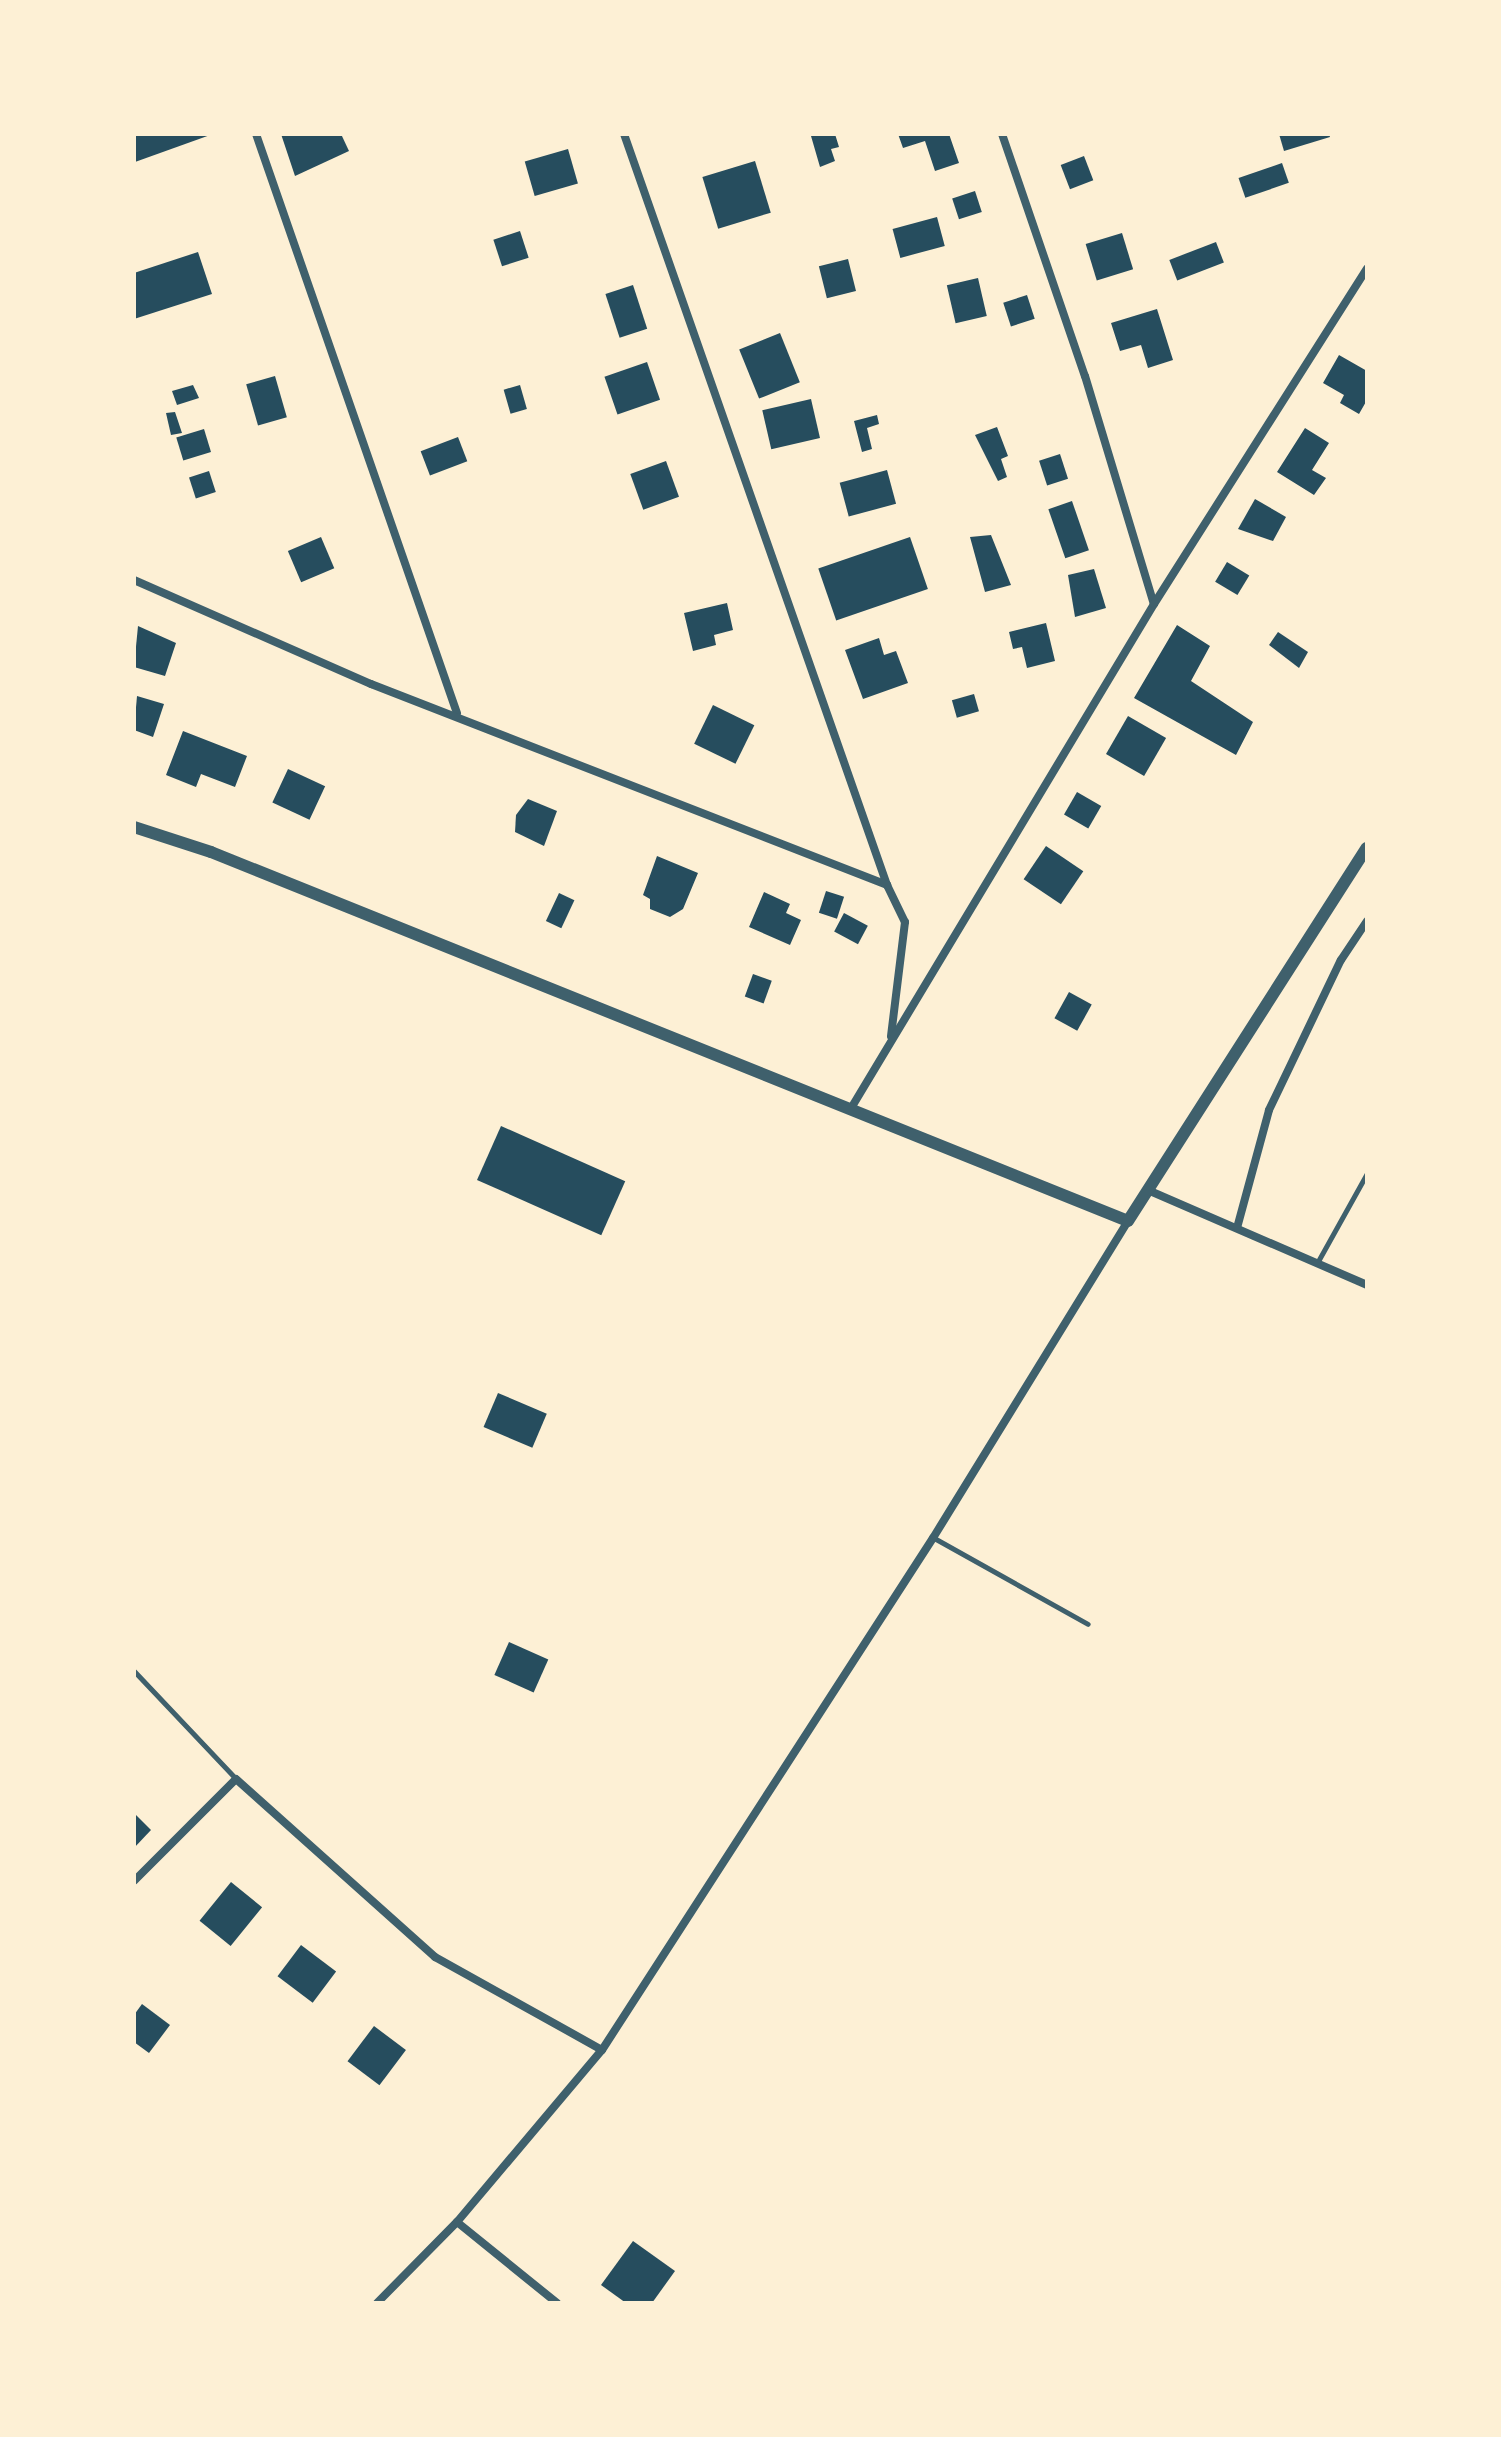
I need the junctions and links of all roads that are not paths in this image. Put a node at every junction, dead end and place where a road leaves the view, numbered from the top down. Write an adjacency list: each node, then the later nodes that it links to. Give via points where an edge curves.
1 (256, 134): 7 (street)
2 (624, 134): 10 (street)
3 (1002, 134): 6 (street, via 1085,376)
4 (1367, 269): 6 (street)
5 (134, 580): 7 (street, via 371,684)
6 (1154, 604): 12 (street)
7 (457, 713): 10 (street)
8 (134, 827): 13 (street, via 211,852)
9 (1367, 848): 15 (street)
10 (887, 885): 12 (street, via 905,922)
11 (1367, 921): 17 (street, via 1341,960 1269,1110)
12 (890, 1041): 13 (street)
13 (850, 1110): 16 (street)
14 (1367, 1173): 18 (lane)
15 (1150, 1191): 16 (street); 17 (street)
16 (1128, 1221): 20 (street)
17 (1237, 1228): 18 (street)
18 (1317, 1263): 19 (street)
19 (1367, 1285)
20 (933, 1538): 21 (lane); 25 (street)
21 (1088, 1624)
22 (134, 1671): 23 (lane)
23 (236, 1779): 24 (street); 25 (street, via 435,1957)
24 (134, 1881)
25 (602, 2050): 26 (street)
26 (457, 2222): 27 (street); 28 (street)
27 (377, 2303)
28 (557, 2303)

